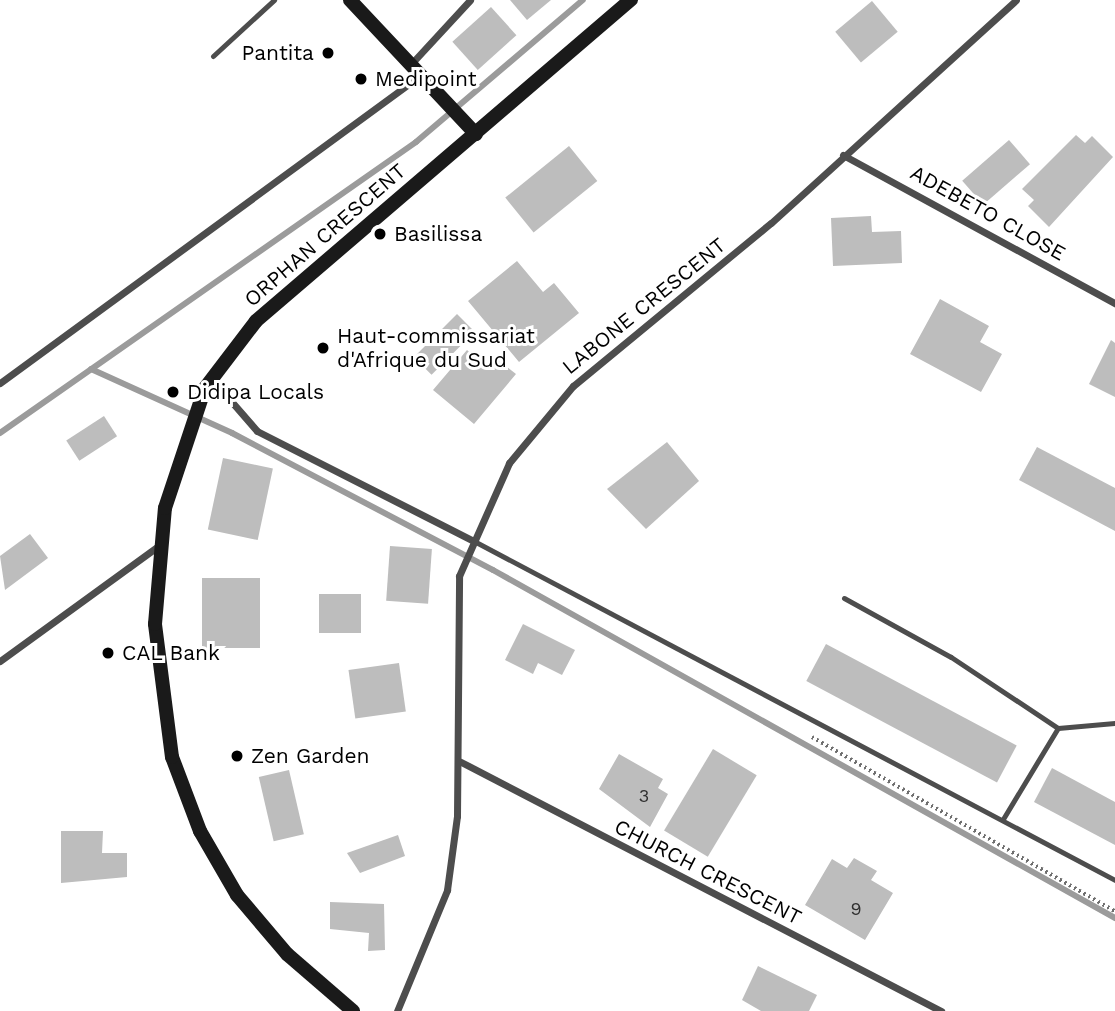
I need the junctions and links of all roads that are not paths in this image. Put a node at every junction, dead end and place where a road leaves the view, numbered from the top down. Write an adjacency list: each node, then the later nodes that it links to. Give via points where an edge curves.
1 (274, 0): 6 (lane)
2 (350, 0): 7 (street)
3 (470, 0): 7 (street)
4 (631, 0): 8 (street, ORPHAN CRESCENT)
5 (1016, 0): 9 (street, LABONE CRESCENT)
6 (213, 56)
7 (417, 69): 8 (street); 11 (street, via 299,170)
8 (476, 134): 12 (street, ORPHAN CRESCENT, via 279,300)
9 (844, 155): 10 (street, ADEBETO CLOSE); 13 (street, LABONE CRESCENT, via 771,223 573,386 509,463)
10 (1115, 303)
11 (0, 383)
12 (208, 383): 13 (street, via 257,431); 14 (street, ORPHAN CRESCENT, via 186,431)
13 (472, 540): 19 (street, LABONE CRESCENT, via 459,576); 20 (lane)
14 (158, 546): 16 (street); 22 (street, ORPHAN CRESCENT, via 159,686 172,757 200,831 237,895 287,954)
15 (844, 598): 18 (lane, via 951,657)
16 (0, 661)
17 (1115, 723): 18 (lane)
18 (1058, 728): 20 (lane)
19 (461, 762): 23 (street, LABONE CRESCENT, via 447,890); 24 (street, CHURCH CRESCENT)
20 (1003, 819): 21 (lane)
21 (1115, 880)
22 (353, 1011)
23 (397, 1011)
24 (941, 1011)

